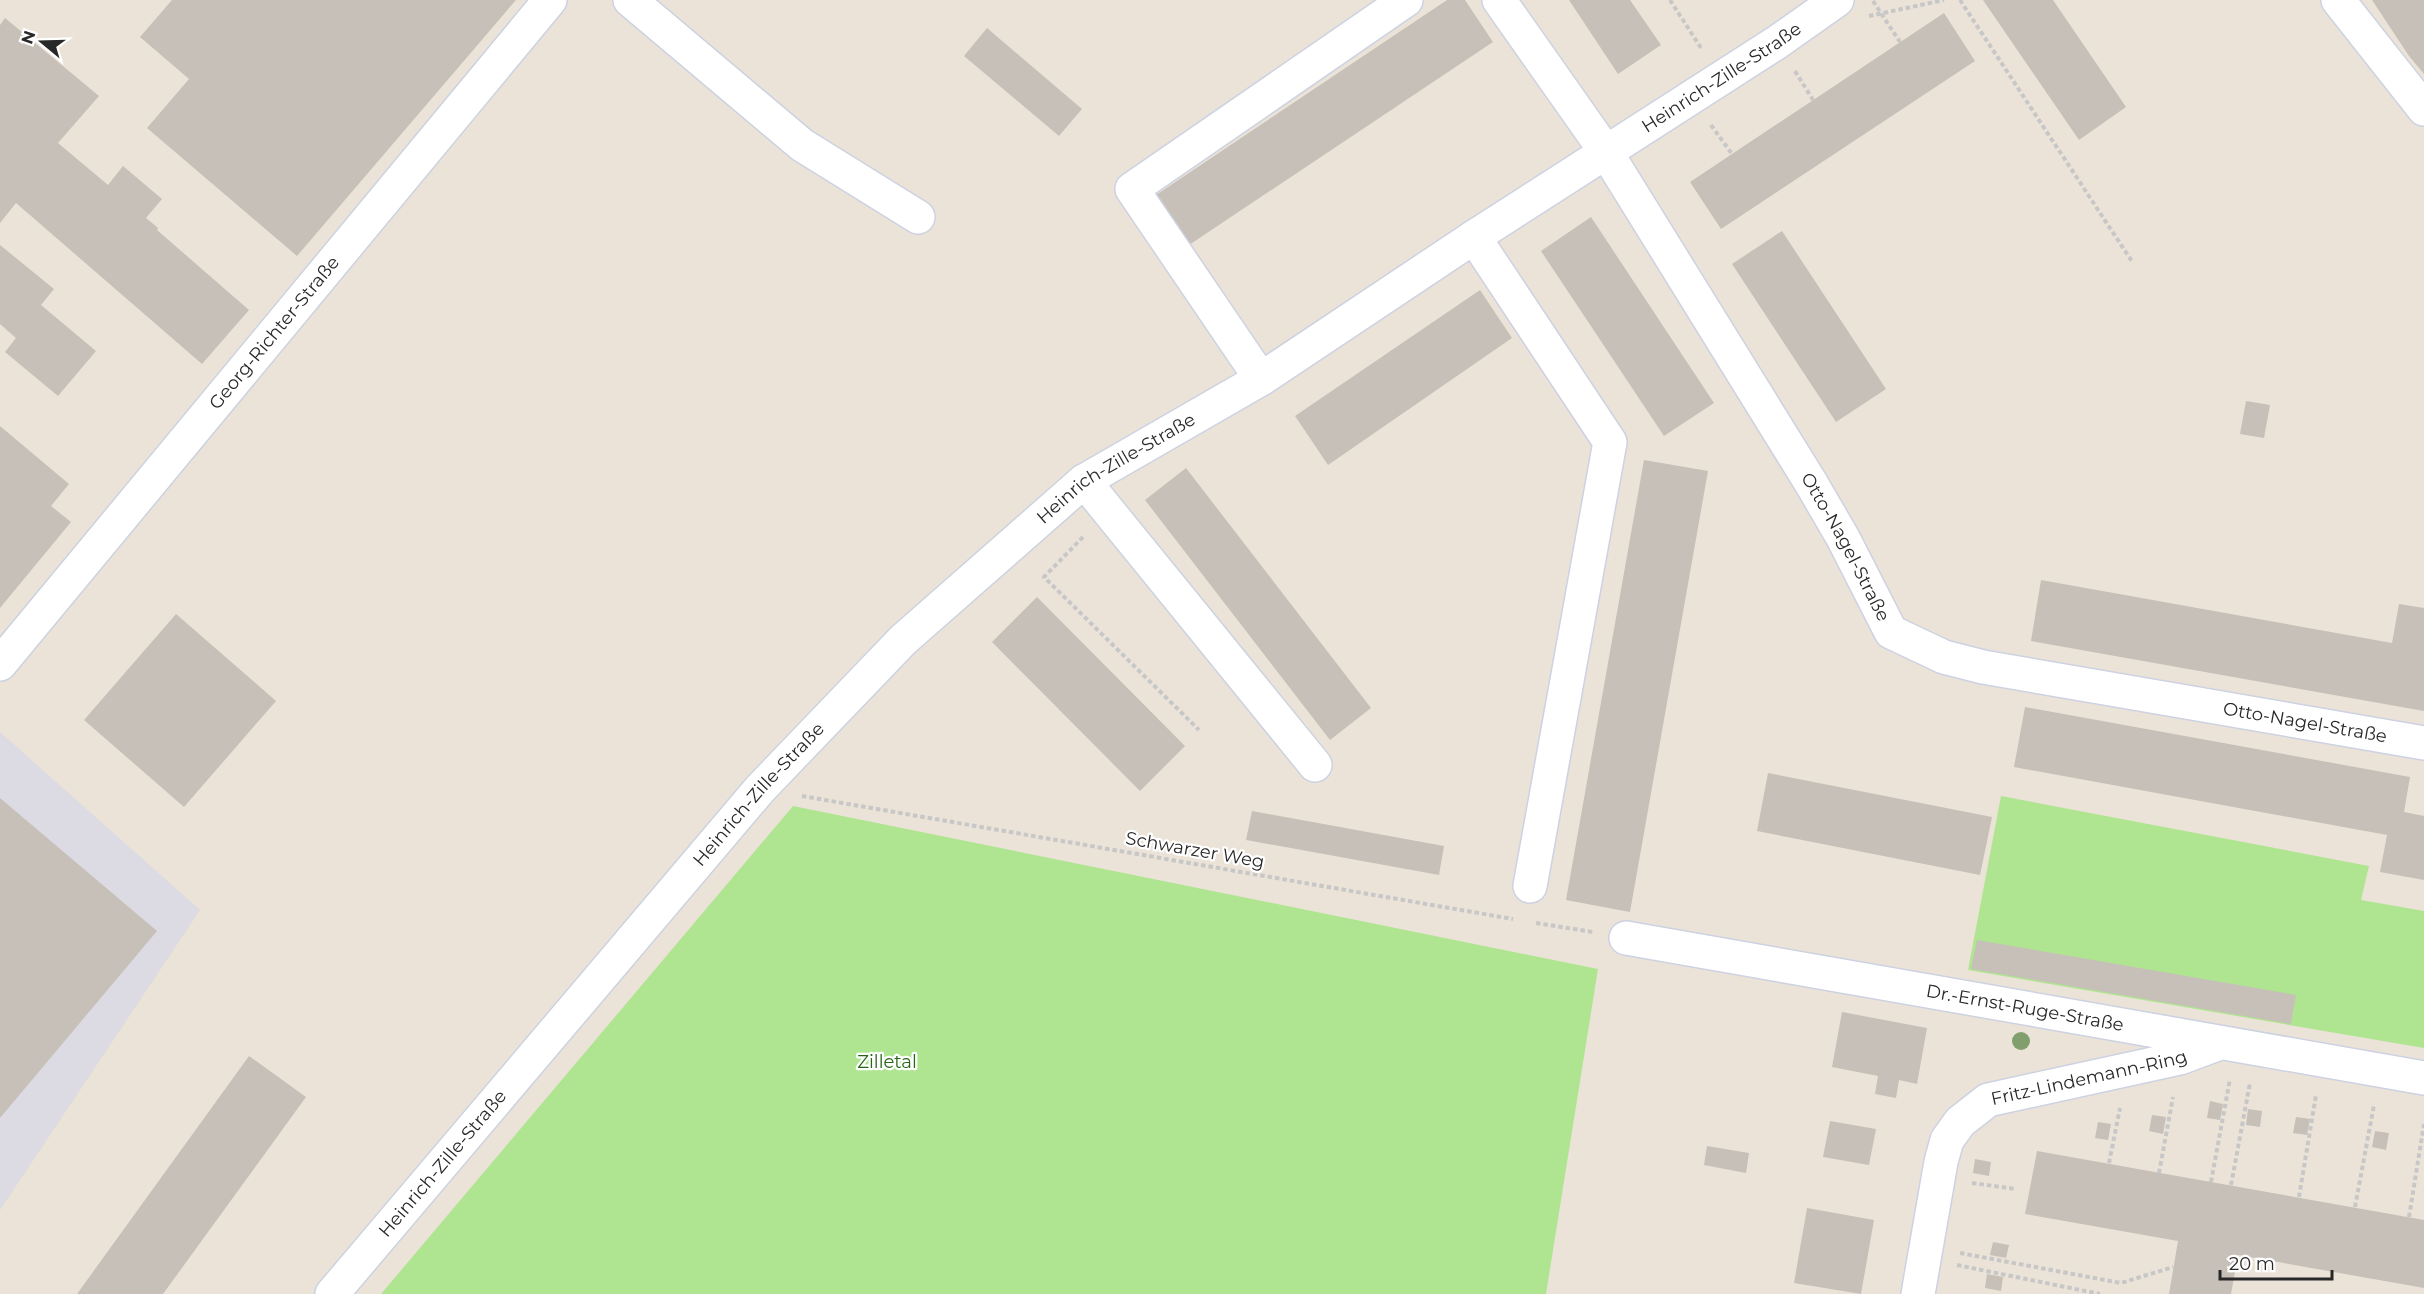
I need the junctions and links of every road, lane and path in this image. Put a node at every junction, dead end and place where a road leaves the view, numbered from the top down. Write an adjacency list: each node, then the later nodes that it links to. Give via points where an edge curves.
1 (550, 0): 20 (street, Georg-Richter-Straße)
2 (630, 0): 14 (street, via 802,145)
3 (1406, 0): 17 (street, via 1132,189)
4 (1498, 0): 13 (street)
5 (1670, 0): 11 (path)
6 (1837, 0): 11 (street, Heinrich-Zille-Straße)
7 (1873, 0): 10 (path)
8 (1960, 0): 16 (path)
9 (2338, 0): 12 (street)
10 (1900, 42)
11 (1721, 79): 13 (street, Heinrich-Zille-Straße)
12 (2424, 109)
13 (1606, 152): 15 (street, Heinrich-Zille-Straße); 22 (street, Otto-Nagel-Straße, via 1811,483 1891,632 1944,657 1983,667)
14 (918, 217)
15 (1474, 237): 17 (street, Heinrich-Zille-Straße); 25 (street, via 1610,442)
16 (2133, 263)
17 (1261, 379): 18 (street, Heinrich-Zille-Straße)
18 (1084, 481): 19 (street); 24 (street, Heinrich-Zille-Straße, via 903,640)
19 (1109, 511): 21 (path, via 1044,577); 23 (street)
20 (0, 664)
21 (1199, 730)
22 (2424, 743)
23 (1315, 765)
24 (760, 789): 26 (path, Schwarzer Weg); 47 (street, Heinrich-Zille-Straße)
25 (1530, 886)
26 (1520, 920)
27 (1532, 922): 28 (path)
28 (1626, 938): 29 (street, Dr.-Ernst-Ruge-Straße)
29 (2238, 1045): 30 (street, Fritz-Lindemann-Ring); 31 (street, Dr.-Ernst-Ruge-Straße); 39 (path); 40 (path)
30 (2180, 1058): 32 (street, Fritz-Lindemann-Ring); 37 (path)
31 (2322, 1060): 33 (street, Dr.-Ernst-Ruge-Straße); 42 (path)
32 (2128, 1068): 36 (path); 38 (street, Fritz-Lindemann-Ring, via 1988,1100 1960,1122 1947,1140)
33 (2380, 1070): 34 (street, Dr.-Ernst-Ruge-Straße); 43 (path)
34 (2424, 1078)
35 (2424, 1124): 44 (path)
36 (2109, 1164)
37 (2159, 1173)
38 (1939, 1178): 41 (path); 45 (street, Fritz-Lindemann-Ring)
39 (2211, 1182)
40 (2231, 1185)
41 (2016, 1189)
42 (2299, 1197)
43 (2355, 1208)
44 (2409, 1217)
45 (1925, 1253): 46 (path, via 2121,1282); 48 (street, Fritz-Lindemann-Ring); 49 (path)
46 (2174, 1267)
47 (332, 1294)
48 (1918, 1294)
49 (2100, 1294)

